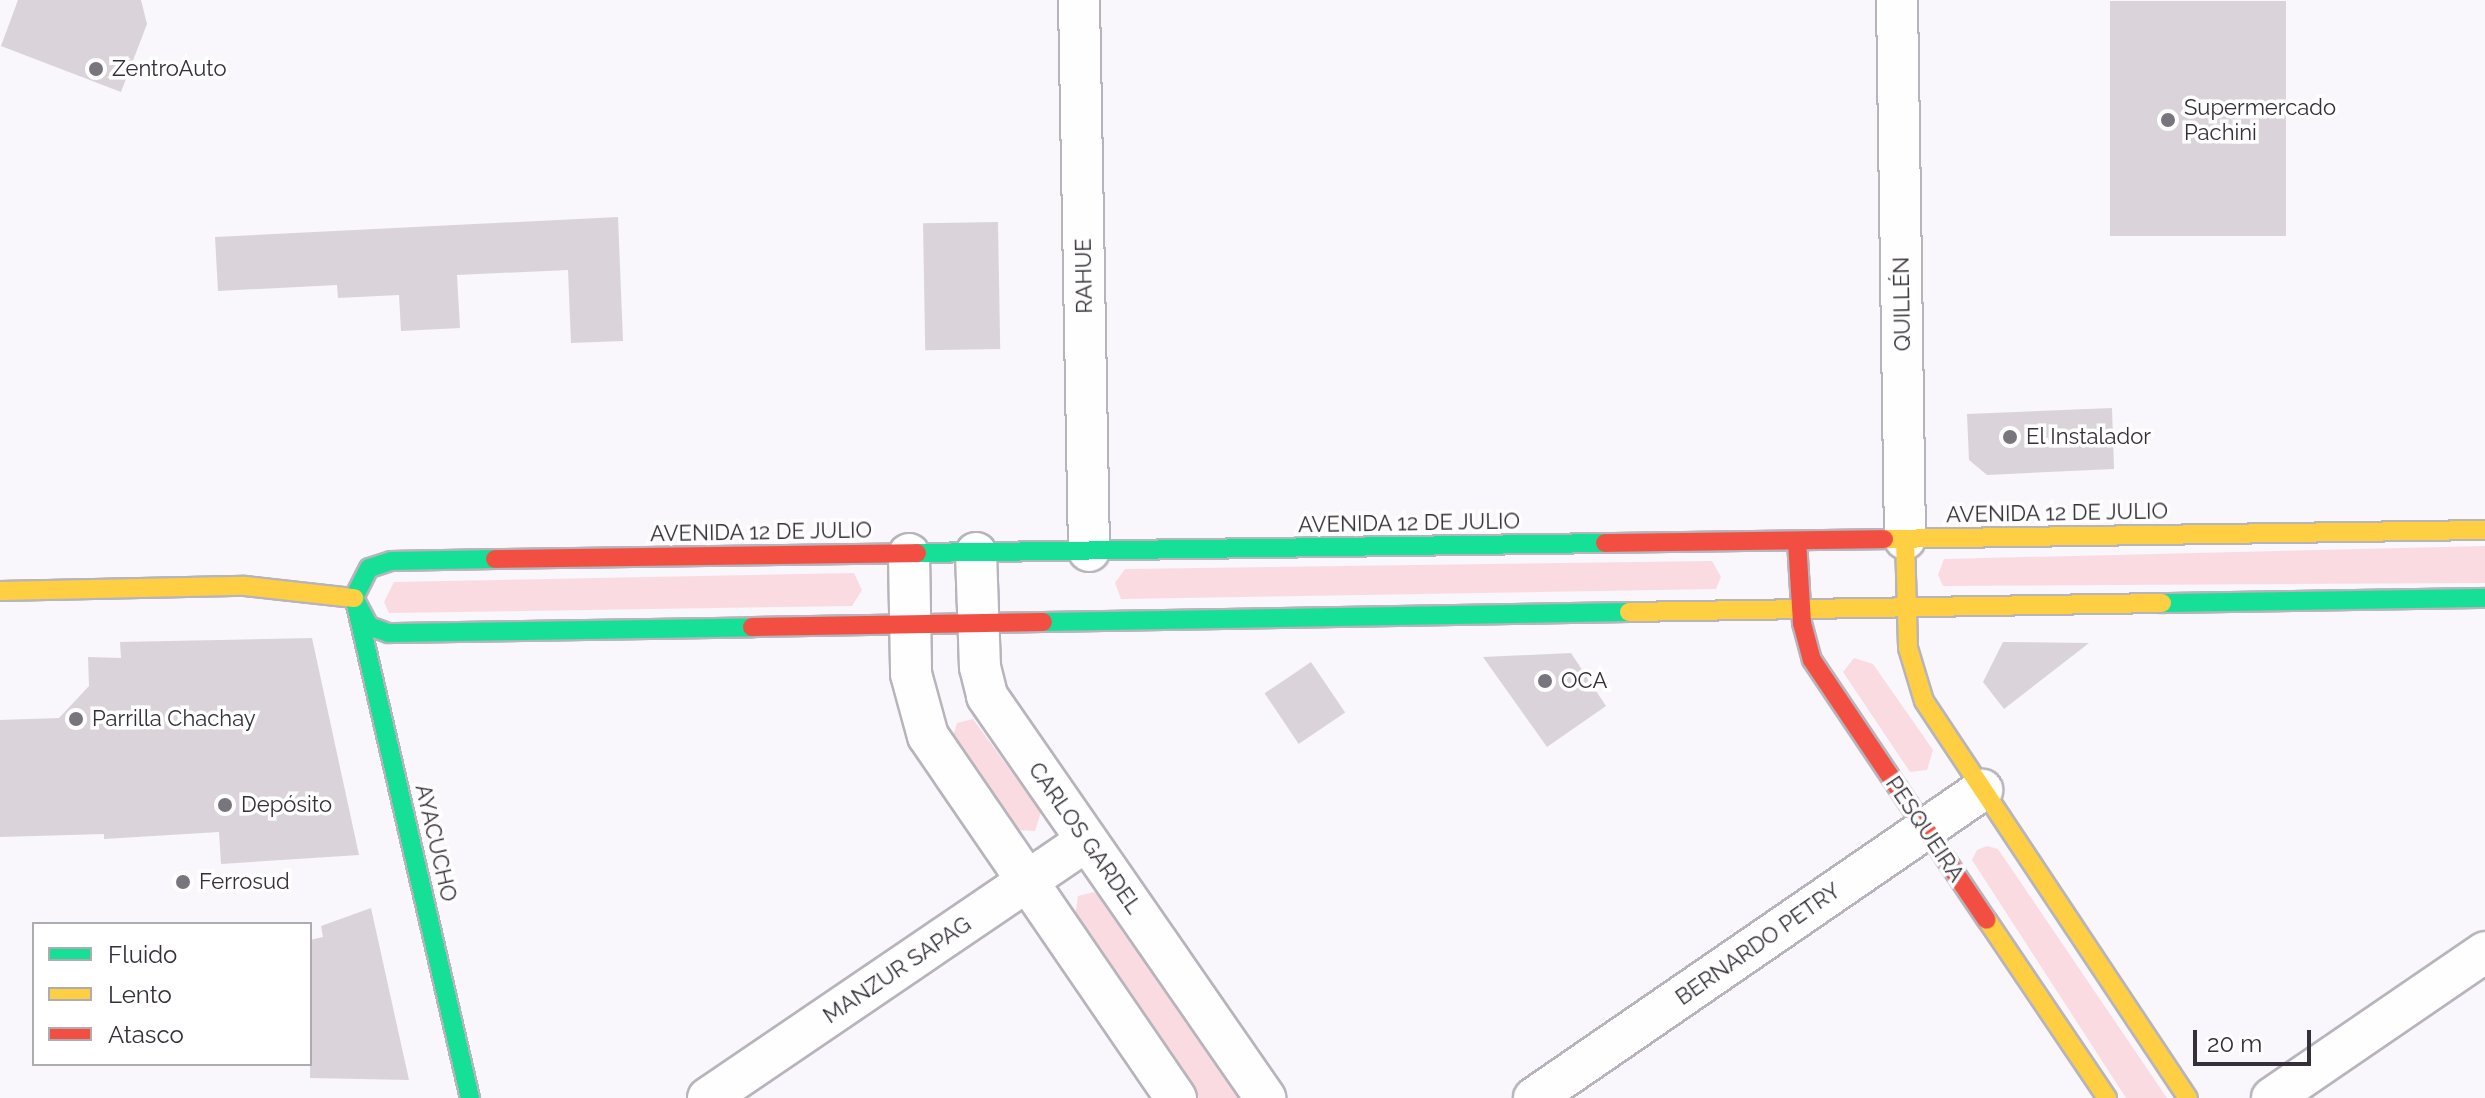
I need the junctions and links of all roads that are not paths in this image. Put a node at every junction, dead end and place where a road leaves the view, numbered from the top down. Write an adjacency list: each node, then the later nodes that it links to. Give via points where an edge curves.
1 (1079, 0): 6 (street, RAHUE)
2 (1897, 0): 4 (street, QUILLÉN)
3 (2485, 530): 4 (main road, AVENIDA 12 DE JULIO)
4 (1905, 539): 5 (main road, AVENIDA 12 DE JULIO); 12 (main road, QUILLÉN)
5 (1797, 541): 6 (main road, AVENIDA 12 DE JULIO); 13 (main road, PESQUEIRA)
6 (1089, 551): 7 (main road, AVENIDA 12 DE JULIO)
7 (976, 553): 8 (main road, AVENIDA 12 DE JULIO); 14 (street, CARLOS GARDEL)
8 (909, 554): 10 (main road, AVENIDA 12 DE JULIO, via 391,561 369,568); 15 (street)
9 (0, 591): 10 (main road, via 245,586)
10 (354, 598): 15 (main road, via 369,626 388,633); 22 (main road, AYACUCHO)
11 (2485, 598): 12 (main road)
12 (1906, 607): 13 (main road); 16 (main road, via 1916,685)
13 (1801, 609): 14 (main road); 17 (main road, PESQUEIRA, via 1805,641 1821,676)
14 (978, 621): 15 (main road); 18 (street, CARLOS GARDEL, via 987,696)
15 (910, 623): 19 (street, via 919,717)
16 (1982, 790): 17 (street, BERNARDO PETRY); 28 (main road)
17 (1925, 829): 26 (street, BERNARDO PETRY); 27 (main road, PESQUEIRA)
18 (1086, 841): 19 (street, MANZUR SAPAG); 25 (street, CARLOS GARDEL)
19 (1027, 882): 23 (street, MANZUR SAPAG); 24 (street)
20 (2485, 952): 21 (street)
21 (2281, 1096)
22 (470, 1098)
23 (708, 1098)
24 (1176, 1098)
25 (1265, 1098)
26 (1534, 1098)
27 (2107, 1098)
28 (2188, 1098)

